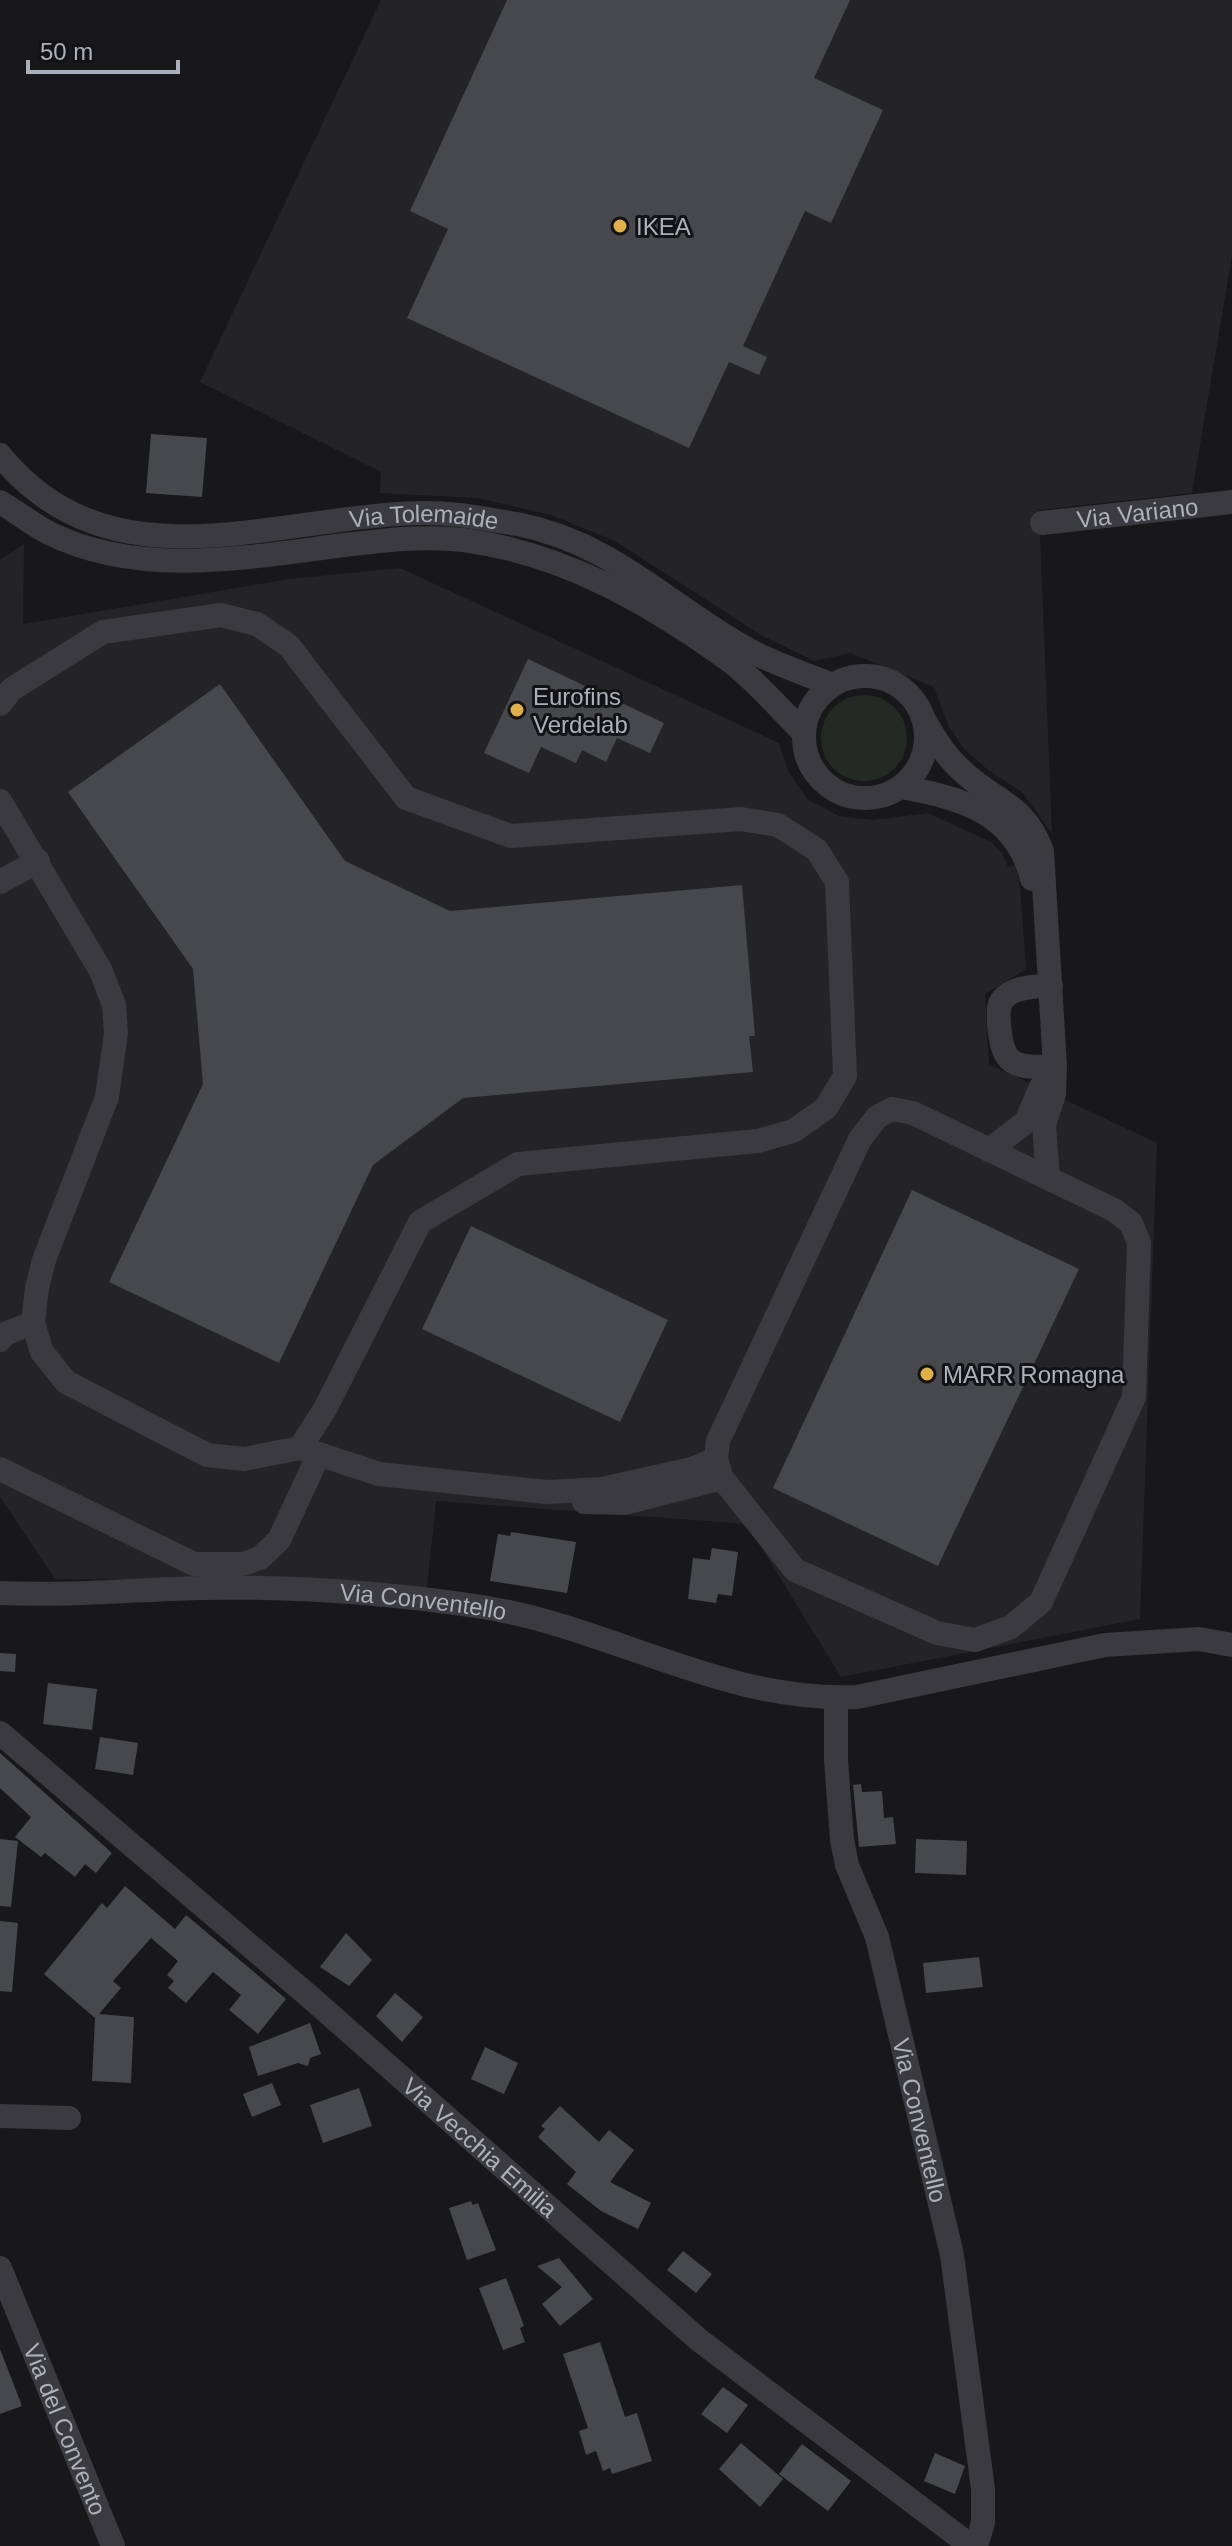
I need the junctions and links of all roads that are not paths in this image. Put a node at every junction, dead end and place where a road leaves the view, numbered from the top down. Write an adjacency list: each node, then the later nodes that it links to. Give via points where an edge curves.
1 (0, 455): 5 (street, Via Tolemaide, via 35,492 63,510 87,522 145,536 191,538 423,513 522,525 581,542 749,650)
2 (0, 502): 8 (street, Via Tolemaide, via 50,534 89,549 140,558 225,560 419,538 524,552 624,592 732,663)
3 (1232, 502): 4 (street, Via Variano)
4 (1042, 523)
5 (833, 685): 7 (street, via 856,677 885,680 913,699); 8 (street, via 818,698)
6 (0, 704): 19 (street, via 12,689 103,632 221,615 257,624 289,646 406,798 511,836 741,819 778,825 817,850 837,882 845,1076 826,1108 793,1131 758,1141 518,1164 420,1222)
7 (922, 716): 9 (street, via 923,755); 13 (street, via 959,768 1016,809 1034,831 1042,851)
8 (804, 733): 9 (street, via 813,770 844,795 883,796)
9 (901, 787): 13 (street, via 942,795 1011,831 1026,854 1034,889)
10 (0, 801): 11 (street)
11 (38, 861): 12 (street); 17 (street, via 101,971 114,1005 116,1033 107,1097 44,1260)
12 (0, 882)
13 (1045, 986): 14 (street); 14 (street, via 1003,998 998,1009 1001,1050 1008,1061 1028,1068)
14 (1049, 1066): 15 (street, via 1026,1122); 16 (street, via 1054,1094 1044,1125)
15 (989, 1150): 16 (street); 21 (street, via 913,1113 892,1109 877,1117 853,1153 718,1441)
16 (1048, 1178): 21 (street, via 1114,1210 1131,1223 1139,1243 1134,1397 1041,1602 1011,1627 975,1640 937,1633 795,1570)
17 (33, 1323): 18 (street); 19 (street, via 42,1352 66,1382 207,1455 244,1459)
18 (0, 1340)
19 (309, 1451): 20 (street, via 279,1540 260,1558 243,1564 194,1564); 21 (street, via 379,1474 547,1492 602,1489 692,1469)
20 (0, 1469)
21 (719, 1469)
22 (0, 1593): 24 (street, Via Conventello, via 68,1596 200,1588 398,1595 487,1608 565,1628 731,1683)
23 (1232, 1645): 24 (street, Via Conventello, via 1199,1639 1105,1645)
24 (836, 1698): 30 (street, Via Conventello, via 837,1809 847,1865 877,1937 952,2255 983,2489 983,2523)
25 (0, 1733): 30 (street, Via Vecchia Emilia, via 699,2340)
26 (0, 2116): 27 (street)
27 (69, 2118)
28 (0, 2268): 29 (street, Via del Convento)
29 (113, 2546)
30 (973, 2546)

